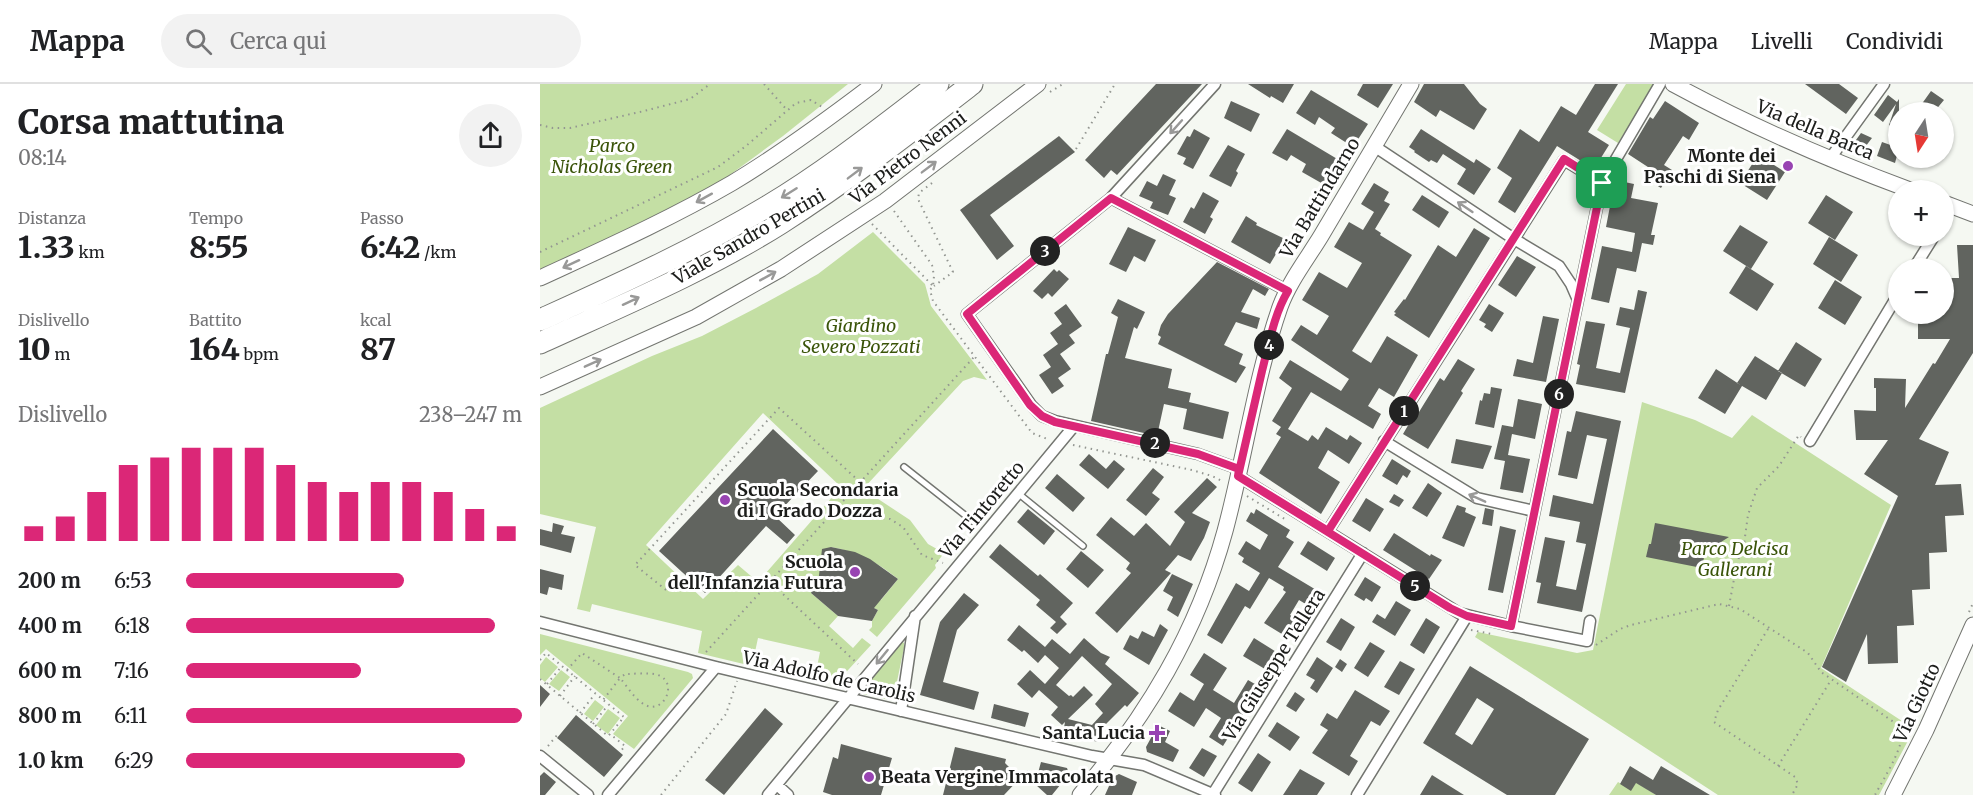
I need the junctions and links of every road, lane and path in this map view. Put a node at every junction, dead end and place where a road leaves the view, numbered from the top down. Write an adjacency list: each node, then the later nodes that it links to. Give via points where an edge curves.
1 (710, 84): 16 (path, via 690,99 644,111 570,128)
2 (764, 84): 15 (path)
3 (874, 84): 32 (street, one-way to 32, via 791,145 732,182 668,218)
4 (938, 84): 37 (highway, Viale Sandro Pertini, one-way to 37, via 767,207 666,262)
5 (972, 84): 38 (highway, Viale Sandro Pertini, one-way to 5, via 710,263 779,224)
6 (1063, 84): 13 (path)
7 (1115, 84): 18 (path)
8 (1215, 84): 23 (street, one-way to 23)
9 (1411, 84): 17 (street, Via Battindarno)
10 (1660, 84): 22 (street)
11 (1673, 84): 19 (street, Via della Barca)
12 (1884, 84): 19 (street)
13 (1041, 90): 40 (street, Via Pietro Nenni, one-way to 13, via 696,316 789,264)
14 (822, 107): 15 (path, via 805,100)
15 (787, 110): 29 (path, via 718,167)
16 (540, 125)
17 (1374, 146): 28 (street, one-way to 17); 34 (street, Via Battindarno)
18 (1076, 148)
19 (1829, 160): 21 (street, Via della Barca)
20 (937, 179): 33 (path, via 919,193 918,199 953,272)
21 (1888, 182)
22 (1602, 183): 28 (street, via 1564,159); 31 (street)
23 (1111, 198): 34 (street); 41 (street, via 967,314 1036,412)
24 (892, 208): 33 (path, via 932,265)
25 (1954, 210): 26 (street)
26 (1973, 214)
27 (870, 223): 33 (path)
28 (1514, 239): 30 (street); 43 (street)
29 (540, 252)
30 (1559, 266): 31 (street); 35 (street)
31 (1584, 271): 35 (street)
32 (540, 278)
33 (933, 286): 39 (path, via 933,301)
34 (1288, 291): 47 (street, Via Battindarno, via 1266,355)
35 (1579, 300): 51 (street)
36 (1888, 311): 44 (street)
37 (540, 320)
38 (540, 343)
39 (974, 357): 42 (path, via 1032,434); 48 (path)
40 (540, 387)
41 (1074, 426): 47 (street, via 1198,454); 49 (street, Via Tintoretto)
42 (1040, 437)
43 (1384, 441): 51 (street, one-way to 43, via 1477,498); 53 (street)
44 (1810, 441): 59 (path, via 1799,435 1779,466 1757,488)
45 (1074, 445): 47 (path, via 1212,476)
46 (904, 468): 52 (lane)
47 (1235, 477): 53 (street); 95 (street, Via Battindarno, via 1213,571 1186,635 1158,690)
48 (860, 482): 50 (path); 58 (path, via 778,408 635,566)
49 (1018, 493): 54 (lane); 60 (street, Via Tintoretto)
50 (839, 505): 56 (path, via 848,514 890,519 903,526 922,555); 57 (path)
51 (1534, 511): 64 (street)
52 (975, 523)
53 (1328, 531): 55 (street)
54 (1083, 546)
55 (1363, 553): 61 (street); 104 (street, Via Giuseppe Tellera)
56 (943, 562)
57 (770, 582): 70 (path); 72 (path)
58 (666, 590)
59 (1729, 606): 67 (path, via 1740,609); 69 (path, via 1710,606 1631,625)
60 (915, 615): 84 (street, Via Tintoretto, one-way to 84); 87 (street)
61 (1467, 616): 64 (street); 105 (street)
62 (1590, 621): 64 (street, via 1587,641)
63 (540, 622): 74 (street, Via Adolfo de Carolis)
64 (1511, 626)
65 (1973, 626): 108 (street, Via Giotto)
66 (1469, 629): 68 (path)
67 (1768, 629): 80 (path, via 1808,653); 96 (path, via 1714,722)
68 (1492, 634)
69 (1589, 650)
70 (703, 656)
71 (540, 660): 73 (path, via 546,653)
72 (858, 664)
73 (562, 666): 75 (path); 81 (path)
74 (716, 667): 84 (street, Via Adolfo de Carolis); 99 (street)
75 (567, 670): 76 (path); 77 (path, via 582,653)
76 (575, 676): 82 (path); 83 (path)
77 (621, 678): 77 (path, via 642,704 662,704 668,694 668,685 655,674 625,674); 85 (path)
78 (540, 679): 81 (path)
79 (737, 680): 100 (path, via 726,714)
80 (1831, 680): 96 (path); 107 (path, via 1903,729 1901,744)
81 (547, 684): 83 (path)
82 (595, 693): 85 (path); 88 (path)
83 (560, 696): 88 (path)
84 (848, 698): 87 (street, Via Adolfo de Carolis); 97 (street, Via Tintoretto)
85 (603, 700): 86 (path)
86 (609, 705): 89 (path); 90 (path, via 624,717)
87 (901, 711): 95 (street, Via Adolfo de Carolis)
88 (579, 713): 89 (path)
89 (593, 724): 90 (path)
90 (610, 734): 93 (path, via 625,746)
91 (559, 735): 92 (path)
92 (548, 746)
93 (620, 752)
94 (540, 756): 98 (street)
95 (1111, 759): 103 (street, Via Battindarno); 104 (street, Via Adolfo de Carolis, via 1144,765)
96 (1778, 766): 106 (path, via 1798,780)
97 (777, 785): 101 (street, Via Tintoretto); 102 (street)
98 (588, 795)
99 (608, 795)
100 (661, 795)
101 (768, 795)
102 (788, 795)
103 (1080, 795)
104 (1214, 795)
105 (1357, 795)
106 (1792, 795)
107 (1875, 795)
108 (1893, 795)

